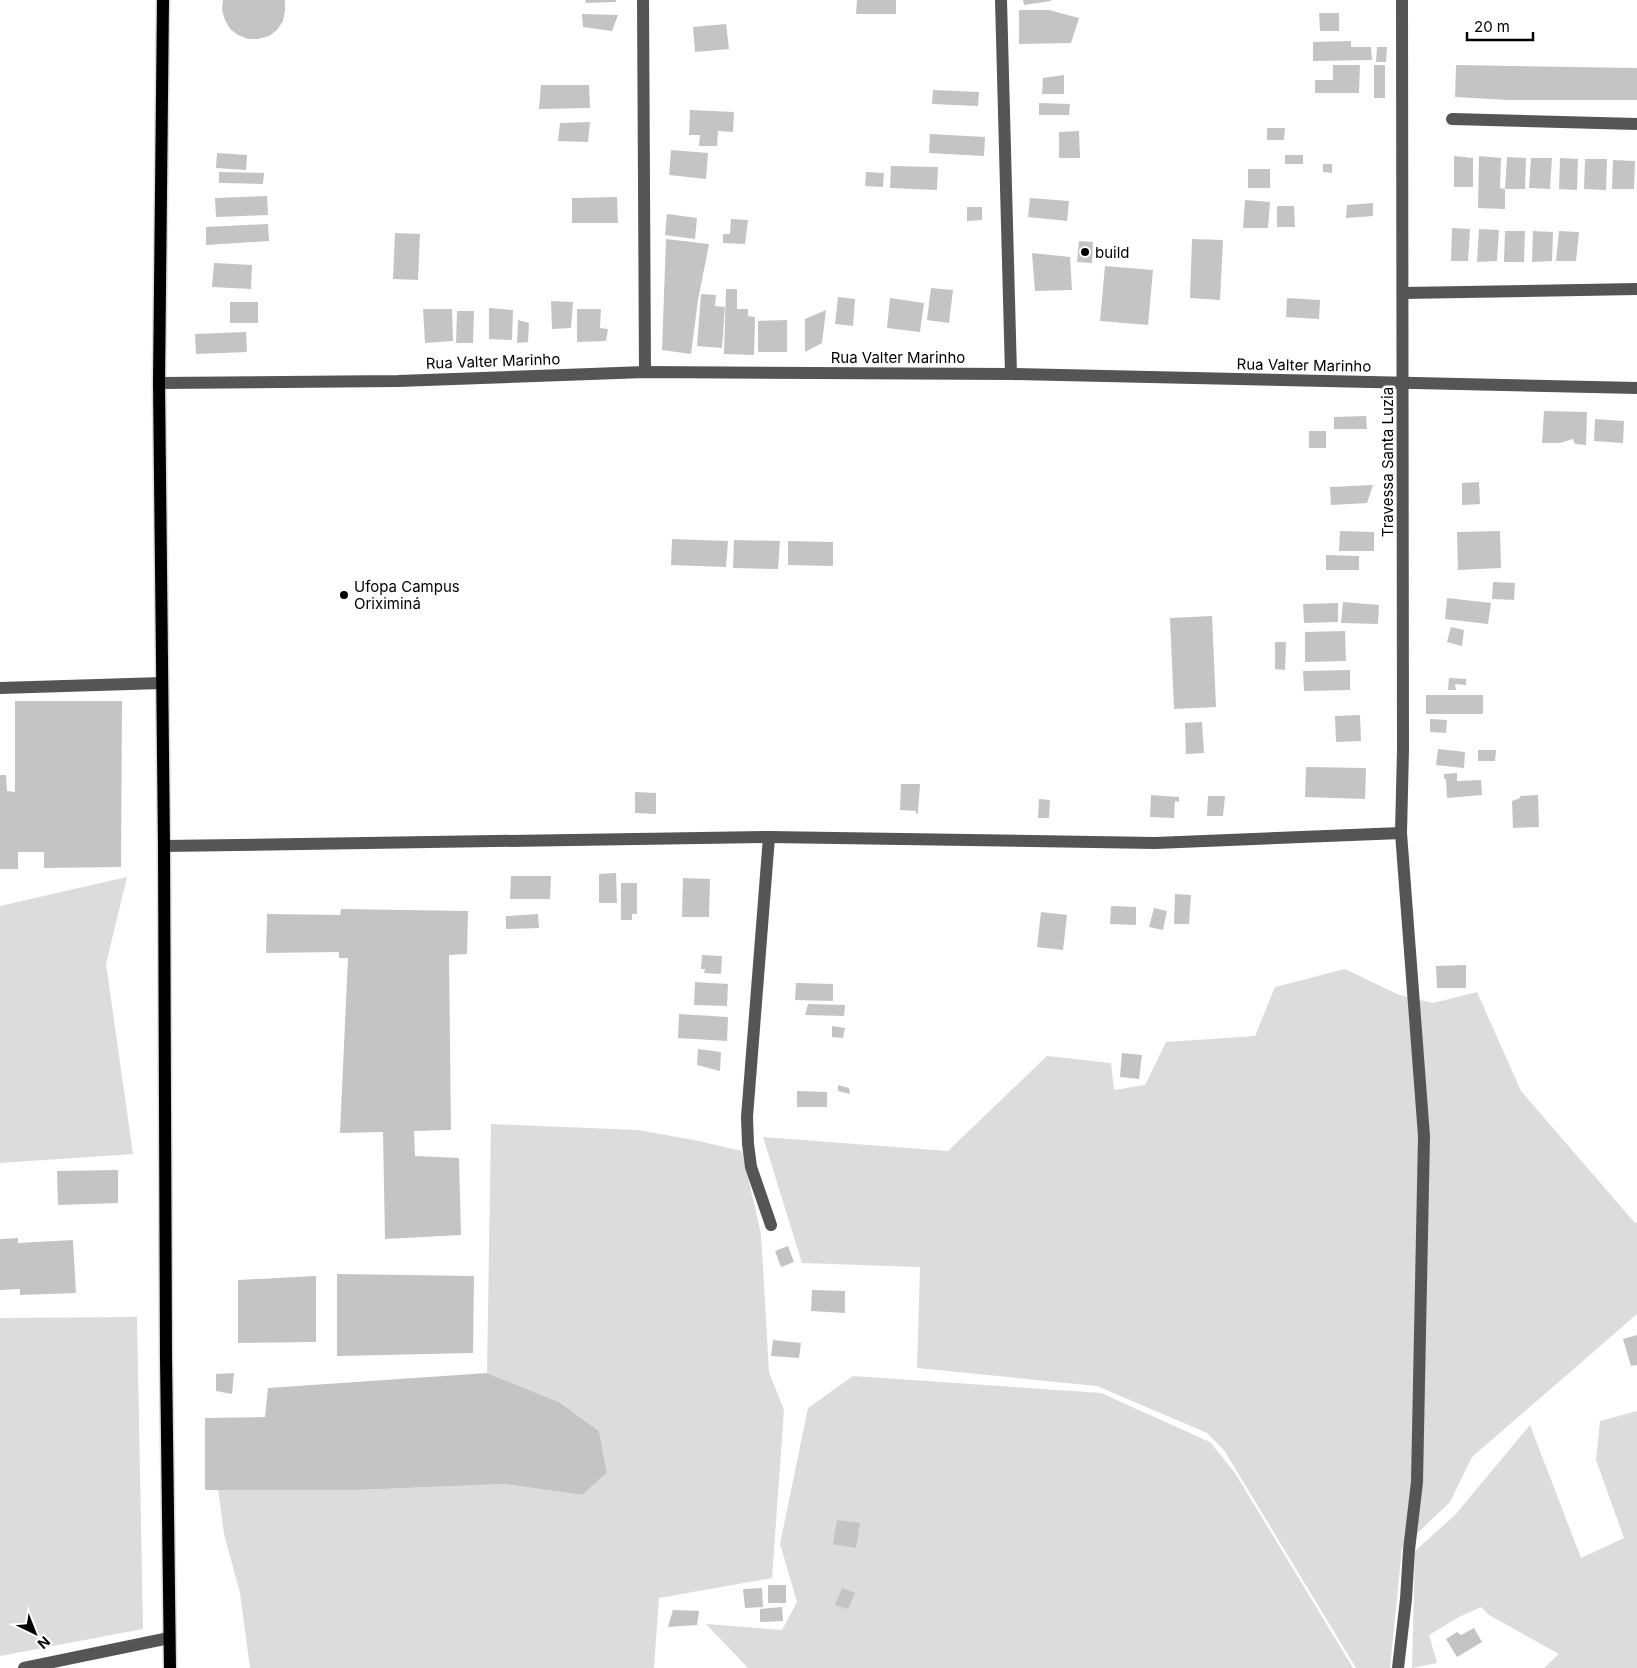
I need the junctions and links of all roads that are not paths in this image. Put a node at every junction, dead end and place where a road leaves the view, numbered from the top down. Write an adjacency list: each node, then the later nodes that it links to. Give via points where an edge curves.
1 (163, 0): 11 (main road)
2 (643, 0): 9 (street)
3 (1001, 0): 10 (street)
4 (1402, 0): 8 (street, Travessa Santa Luzia)
5 (1452, 119): 6 (street)
6 (1637, 124)
7 (1637, 289): 8 (street)
8 (1403, 293): 12 (street, Travessa Santa Luzia)
9 (646, 372): 10 (street, Rua Valter Marinho); 11 (street, Rua Valter Marinho, via 398,381)
10 (1011, 374): 12 (street, Rua Valter Marinho)
11 (160, 384): 14 (main road)
12 (1403, 384): 13 (street, Rua Valter Marinho); 16 (street, Travessa Santa Luzia)
13 (1637, 388)
14 (162, 683): 15 (street); 18 (main road)
15 (0, 688)
16 (1401, 833): 17 (street, via 1155,842); 23 (street, Travessa Santa Luzia, via 1424,1136 1417,1482)
17 (769, 837): 18 (street); 19 (street, via 747,1117 751,1167)
18 (164, 846): 20 (main road)
19 (772, 1225)
20 (169, 1638): 21 (street); 22 (main road)
21 (24, 1668)
22 (170, 1668)
23 (1398, 1668)

